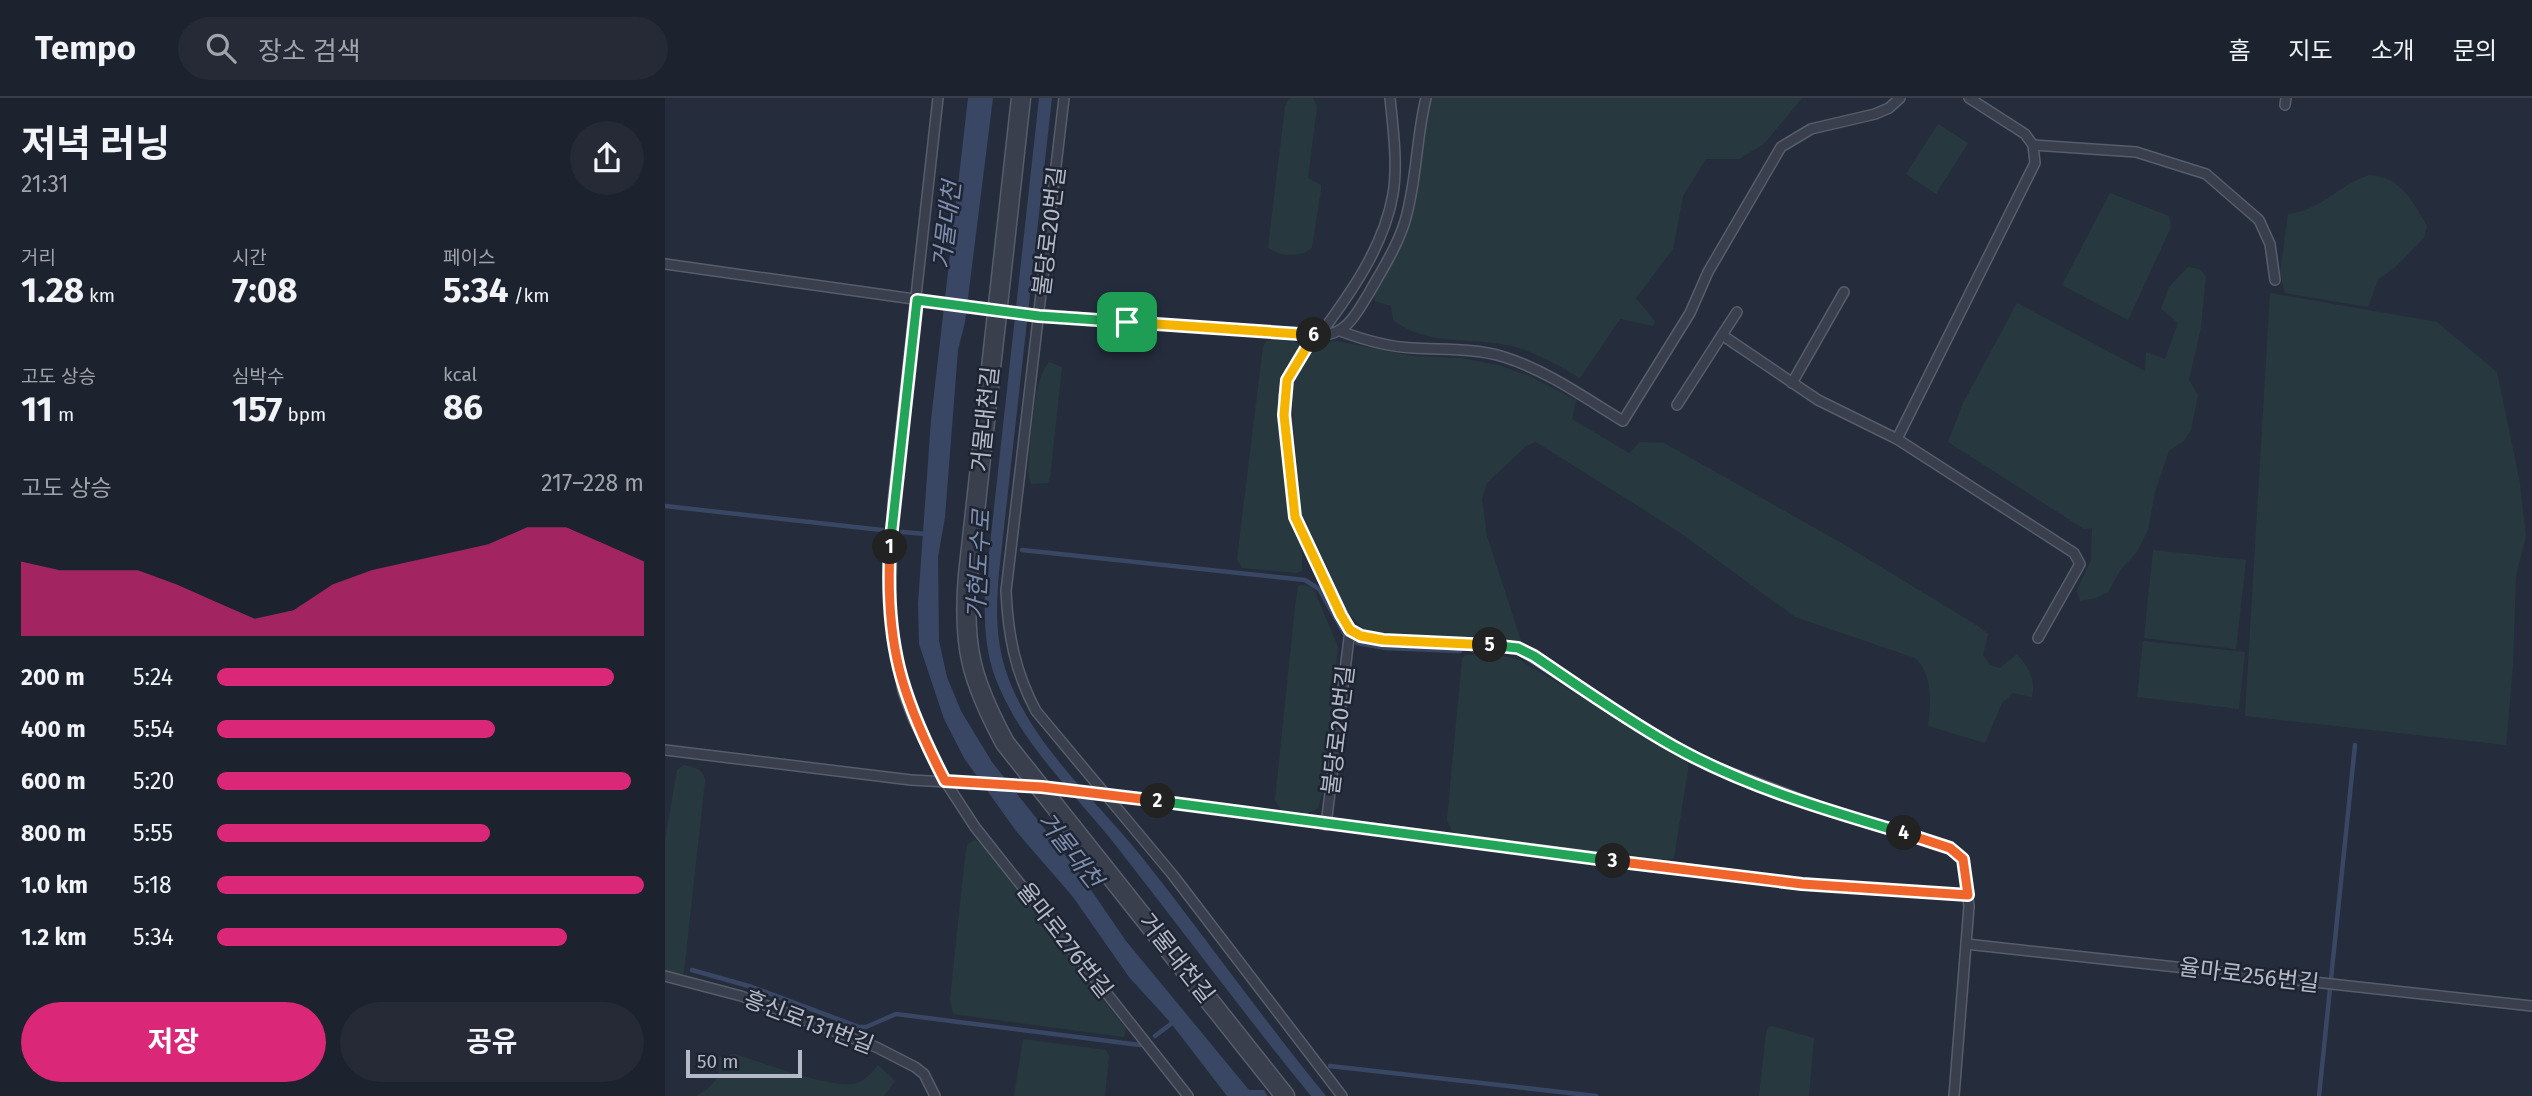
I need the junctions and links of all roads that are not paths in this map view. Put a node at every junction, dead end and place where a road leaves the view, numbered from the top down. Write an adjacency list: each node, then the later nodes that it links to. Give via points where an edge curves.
1 (938, 98): 12 (lane, 율마로276번길)
2 (1021, 98): 13 (street, 거물대천길)
3 (1064, 98): 15 (lane, 불당로20번길)
4 (1390, 98): 18 (lane, via 1394,192 1387,220 1362,271)
5 (1426, 98): 16 (lane, via 1405,222 1356,316)
6 (1900, 98): 16 (lane, via 1875,114 1811,129 1781,147 1708,272 1690,313 1623,421 1544,374 1503,357 1375,343)
7 (1969, 98): 8 (lane, via 2025,134)
8 (2033, 145): 10 (lane, via 2136,152 2206,174 2259,220 2270,244); 21 (lane, via 2035,163)
9 (665, 264): 12 (lane)
10 (2275, 280)
11 (1844, 292): 19 (lane)
12 (921, 301): 13 (lane); 25 (lane, 율마로276번길, via 893,503 890,616 903,691)
13 (996, 310): 15 (lane); 26 (street, 거물대천길, via 965,627 969,661 982,701 1005,743)
14 (1737, 312): 17 (lane)
15 (1035, 315): 18 (lane); 27 (lane, 불당로20번길, via 1006,591 1007,622 1022,685 1036,711)
16 (1340, 331): 18 (lane)
17 (1722, 335): 19 (lane); 20 (lane)
18 (1317, 336): 22 (lane, via 1287,380 1284,396 1293,502 1299,528)
19 (1792, 383): 21 (lane)
20 (1677, 405)
21 (1897, 439): 23 (lane, via 2074,553 2080,564)
22 (1350, 630): 28 (lane, 불당로20번길); 29 (lane, 불당로20번길, via 1383,640 1518,648 1626,718 1705,762 1839,814 1950,848 1963,859)
23 (2038, 638)
24 (665, 750): 25 (lane)
25 (949, 781): 26 (lane); 34 (lane, 율마로276번길, via 975,827)
26 (1041, 787): 27 (lane); 35 (street, 거물대천길)
27 (1100, 793): 28 (lane, 불당로20번길); 36 (lane, via 1172,874)
28 (1326, 825): 29 (lane, 불당로20번길, via 1802,884)
29 (1968, 895): 30 (lane)
30 (1966, 944): 32 (lane, 율마로256번길); 37 (lane)
31 (665, 976): 33 (lane, 흥신로131번길, via 741,996 876,1047 924,1074)
32 (2532, 1006)
33 (935, 1096)
34 (1188, 1096)
35 (1285, 1096)
36 (1342, 1096)
37 (1954, 1096)

